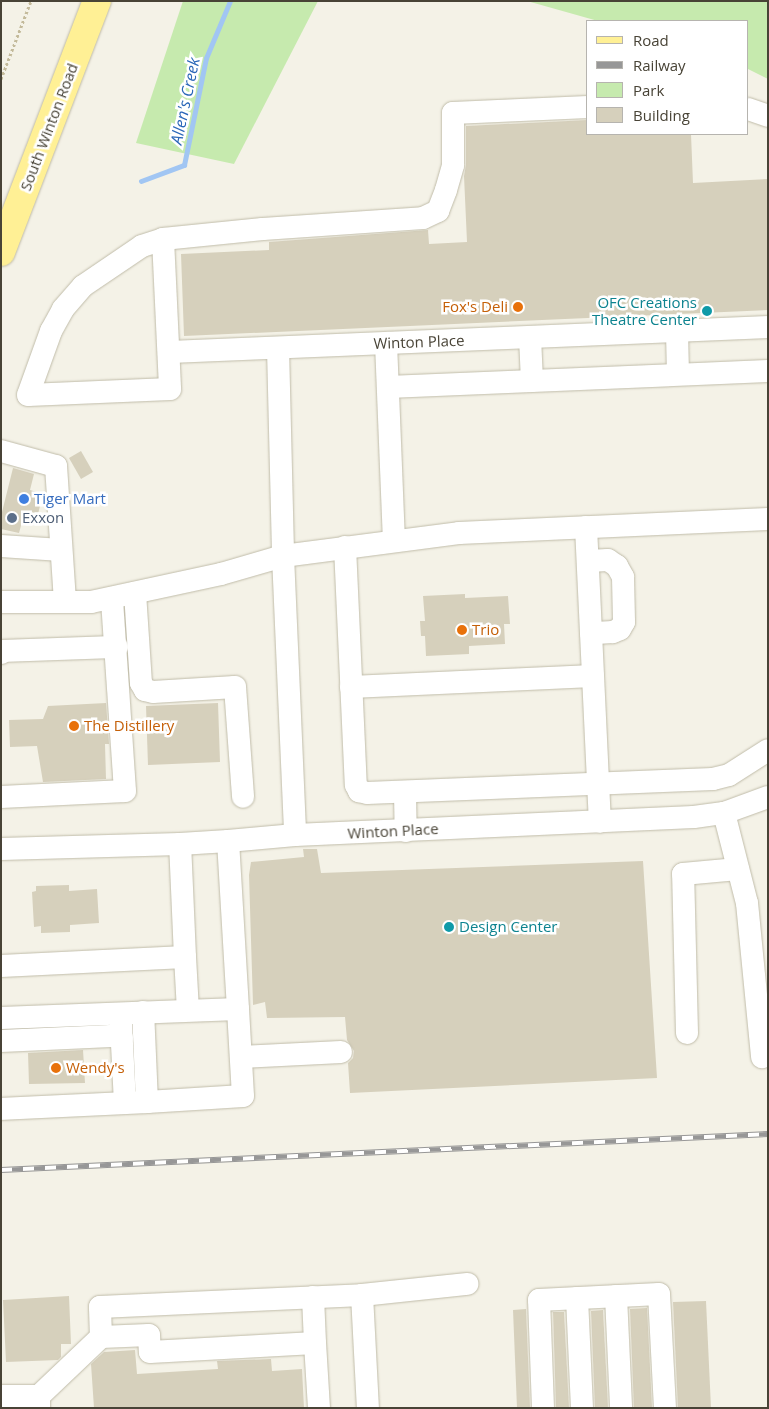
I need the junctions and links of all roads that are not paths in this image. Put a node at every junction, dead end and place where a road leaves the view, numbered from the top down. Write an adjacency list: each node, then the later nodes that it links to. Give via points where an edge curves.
1 (97, 1): 6 (main road, South Winton Road)
2 (586, 107): 5 (street, via 453,113 453,165 438,211 423,218 263,228)
3 (749, 109): 4 (street)
4 (768, 116)
5 (163, 239): 12 (street); 12 (street, via 142,246 83,286 63,309 51,331 28,395 170,388)
6 (1, 252)
7 (768, 327): 8 (street, Winton Place)
8 (677, 331): 9 (street, Winton Place); 14 (street)
9 (530, 337): 10 (street, Winton Place); 15 (street)
10 (386, 343): 11 (street, Winton Place); 16 (street)
11 (278, 348): 12 (street, Winton Place); 24 (street)
12 (170, 352)
13 (768, 370): 14 (street)
14 (678, 374): 15 (street)
15 (532, 381): 16 (street)
16 (388, 387): 20 (street)
17 (1, 451): 23 (street, via 56,466)
18 (768, 519): 19 (street)
19 (586, 527): 20 (street, via 459,533); 25 (street)
20 (394, 541): 22 (street)
21 (1, 546): 23 (street)
22 (345, 548): 24 (street); 34 (street)
23 (61, 550): 29 (street)
24 (283, 556): 26 (street); 44 (street)
25 (588, 561): 30 (street); 30 (street, via 608,560 617,566 622,577 624,622 613,632)
26 (135, 593): 27 (street); 39 (street, via 141,683 145,690 235,687)
27 (112, 598): 29 (street); 31 (street)
28 (1, 602): 29 (street)
29 (64, 602)
30 (591, 633): 33 (street)
31 (117, 647): 32 (street); 38 (street, via 125,791)
32 (1, 653)
33 (593, 676): 34 (street); 36 (street)
34 (351, 687): 37 (street, via 356,785 359,791)
35 (768, 750): 36 (street, via 729,775 713,780)
36 (598, 785): 37 (street); 42 (street)
37 (405, 792): 43 (street)
38 (2, 796)
39 (243, 796)
40 (768, 797): 41 (street, Winton Place)
41 (724, 813): 42 (street, Winton Place, via 694,818); 48 (street)
42 (600, 822): 43 (street, Winton Place)
43 (406, 830): 44 (street, Winton Place)
44 (295, 835): 45 (street, Winton Place)
45 (228, 841): 46 (street, Winton Place); 51 (street)
46 (180, 844): 47 (street, Winton Place); 49 (street)
47 (1, 849)
48 (738, 869): 55 (street, via 683,874); 60 (street, via 747,903)
49 (185, 957): 50 (street); 52 (street)
50 (1, 966)
51 (238, 1009): 52 (street); 59 (street)
52 (188, 1010): 53 (street)
53 (132, 1013): 54 (street); 56 (street); 61 (street)
54 (1, 1018)
55 (688, 1033)
56 (122, 1038): 57 (street); 61 (street)
57 (1, 1041)
58 (341, 1052): 59 (street)
59 (241, 1057): 61 (street, via 244,1096)
60 (762, 1057)
61 (136, 1102): 62 (street)
62 (1, 1109)
63 (468, 1284): 64 (street)
64 (362, 1295): 66 (street); 73 (street)
65 (616, 1296): 67 (street); 76 (street); 77 (street, via 659,1294)
66 (313, 1298): 68 (street, via 100,1307); 69 (street)
67 (577, 1298): 74 (street, via 539,1300); 75 (street)
68 (101, 1337): 69 (street, via 149,1335 150,1352); 71 (street)
69 (315, 1343): 72 (street)
70 (1, 1396): 71 (street)
71 (39, 1402)
72 (319, 1408)
73 (368, 1408)
74 (544, 1408)
75 (582, 1408)
76 (621, 1408)
77 (665, 1408)

